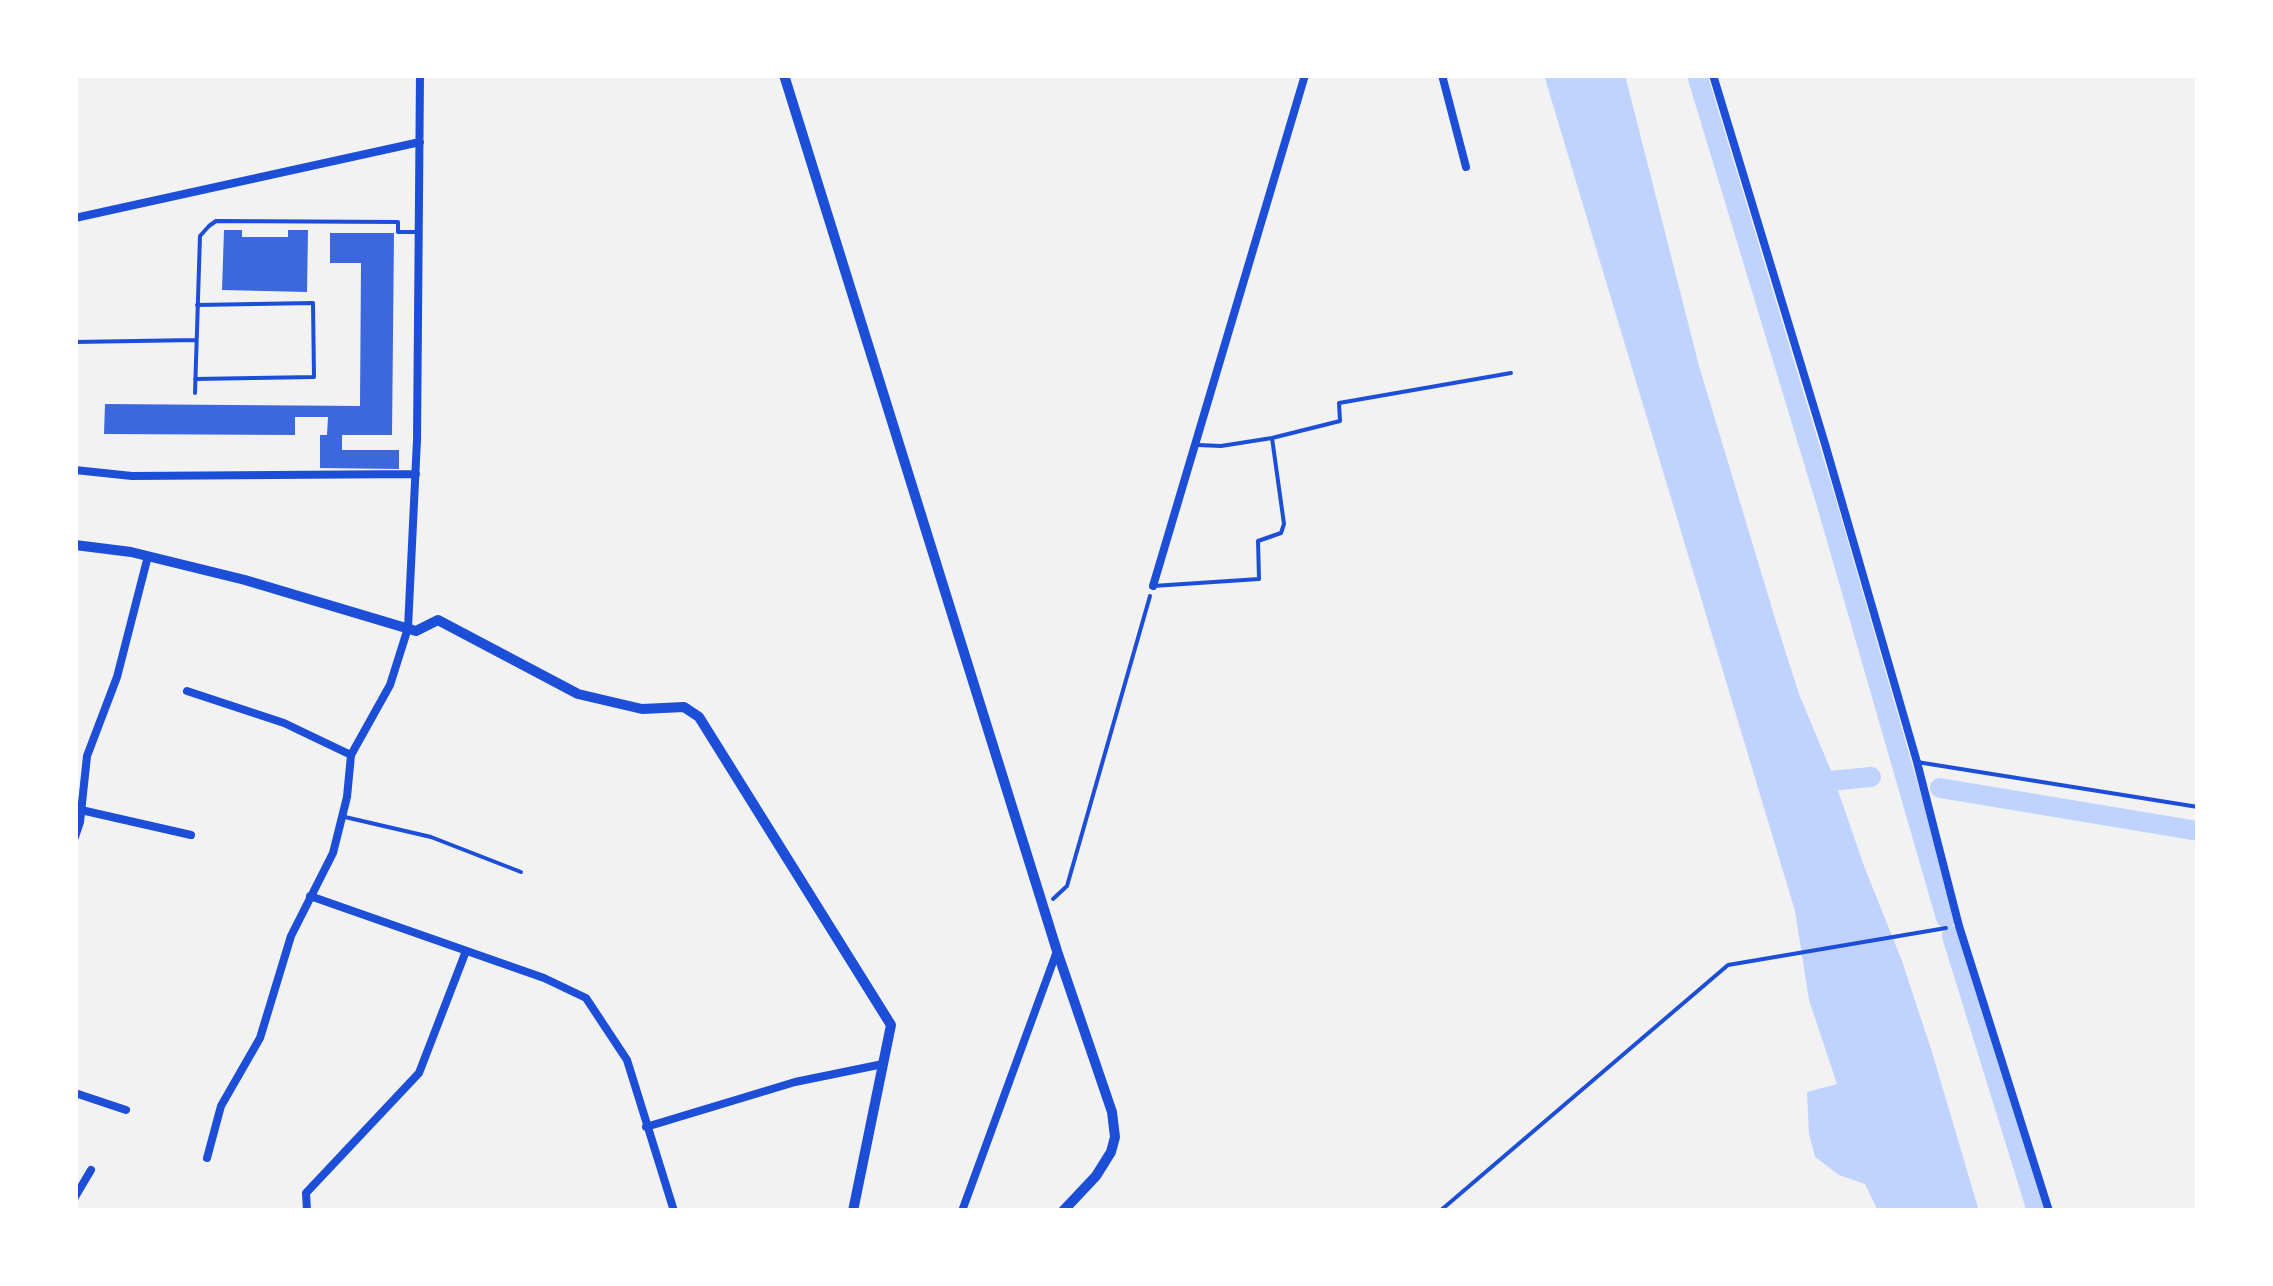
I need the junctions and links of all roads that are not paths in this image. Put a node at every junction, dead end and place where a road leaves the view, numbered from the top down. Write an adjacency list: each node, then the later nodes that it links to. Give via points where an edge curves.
1 (420, 75): 6 (street)
2 (784, 75): 35 (street)
3 (1305, 75): 17 (street)
4 (1442, 75): 7 (street)
5 (1713, 75): 26 (street)
6 (420, 142): 8 (street); 9 (street)
7 (1466, 167)
8 (75, 218)
9 (419, 232): 10 (lane, via 398,232 398,222 216,221 200,236); 19 (street)
10 (197, 305): 11 (lane); 14 (lane, via 314,302 314,377)
11 (196, 340): 12 (lane); 14 (lane)
12 (75, 342)
13 (1512, 373): 16 (lane, via 1339,403 1340,421)
14 (195, 379): 15 (lane)
15 (195, 393)
16 (1272, 438): 17 (lane); 22 (lane, via 1284,530 1258,541 1259,580)
17 (1193, 444): 22 (street)
18 (75, 470): 19 (street, via 132,476)
19 (416, 474): 23 (street)
20 (75, 545): 21 (street)
21 (148, 556): 23 (street); 28 (street, via 118,677 87,756)
22 (1153, 586)
23 (408, 628): 25 (street, via 390,685); 36 (street, via 438,620 578,694 642,709 684,706 699,717 891,1025)
24 (187, 691): 25 (street, via 284,723)
25 (351, 755): 29 (street)
26 (1917, 762): 27 (lane); 48 (street, via 1959,926)
27 (2198, 807)
28 (81, 810): 30 (street); 31 (street)
29 (342, 816): 32 (lane, via 431,837); 33 (street, via 333,853)
30 (191, 835)
31 (75, 836)
32 (521, 872)
33 (310, 896): 34 (street); 40 (street, via 260,1038 221,1106)
34 (466, 951): 39 (street, via 586,998 627,1060); 43 (street, via 419,1072 306,1194)
35 (1057, 951): 46 (street); 47 (street, via 1115,1137 1104,1165)
36 (882, 1064): 39 (street, via 795,1082); 45 (street)
37 (75, 1093): 38 (street)
38 (126, 1110)
39 (646, 1127): 44 (street)
40 (207, 1158)
41 (91, 1170): 42 (street)
42 (75, 1196)
43 (308, 1211)
44 (674, 1211)
45 (854, 1211)
46 (962, 1211)
47 (1062, 1211)
48 (2048, 1211)

